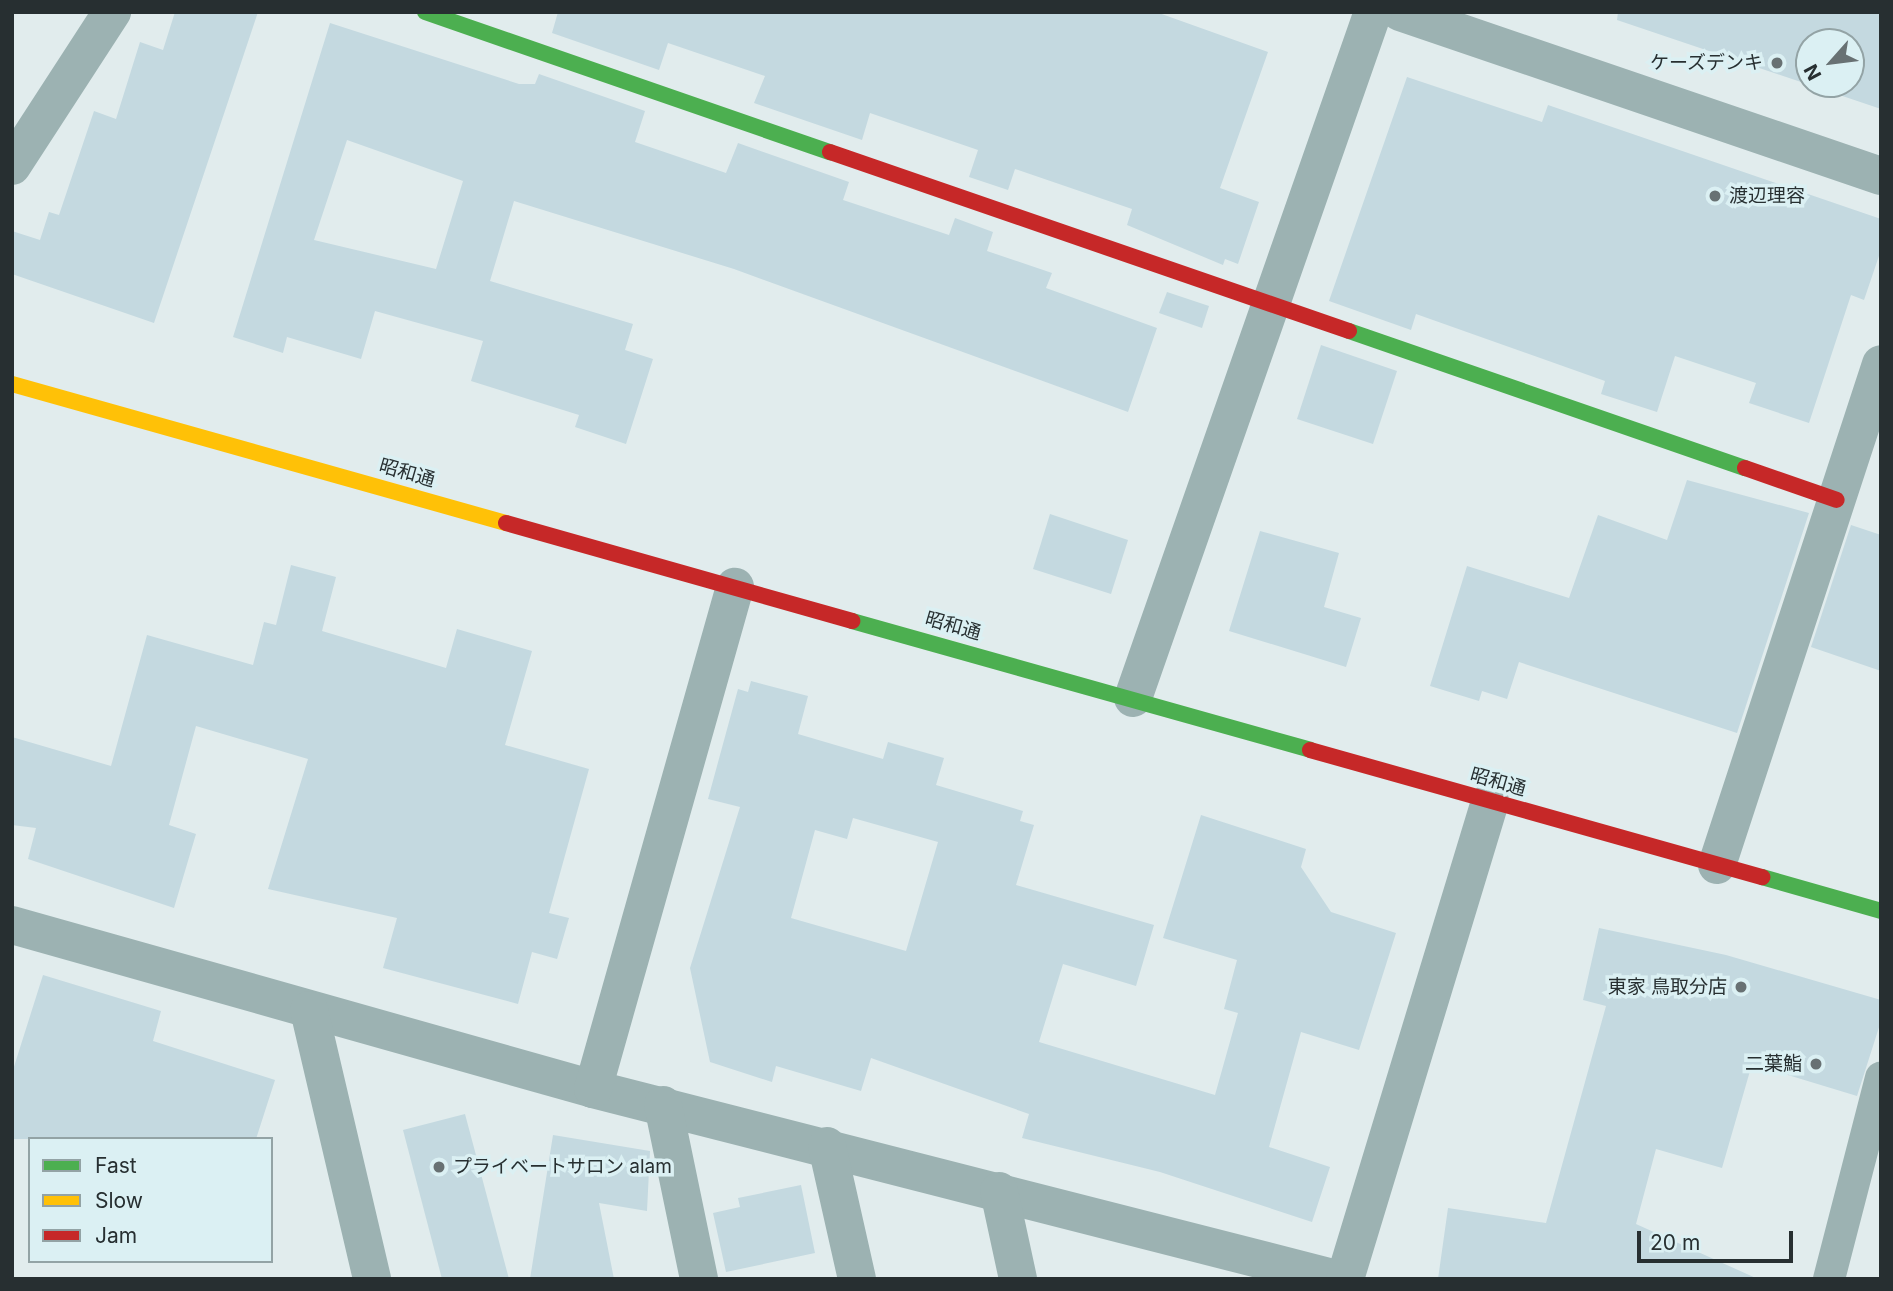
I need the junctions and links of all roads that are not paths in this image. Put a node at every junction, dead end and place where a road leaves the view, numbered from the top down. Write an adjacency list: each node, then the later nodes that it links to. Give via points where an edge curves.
1 (112, 12): 5 (street)
2 (425, 12): 7 (street)
3 (1373, 12): 7 (street)
4 (1400, 12): 6 (street)
5 (12, 166)
6 (1881, 176)
7 (1271, 304): 10 (street); 12 (street)
8 (1881, 364): 10 (street)
9 (12, 384): 11 (street, 昭和通)
10 (1836, 500): 14 (street)
11 (735, 587): 12 (street, 昭和通); 19 (street)
12 (1133, 698): 13 (street, 昭和通)
13 (1490, 802): 14 (street, 昭和通); 28 (street)
14 (1717, 865): 15 (street, 昭和通)
15 (1881, 911)
16 (12, 925): 17 (street)
17 (309, 1010): 19 (street); 23 (street)
18 (1881, 1078): 29 (lane)
19 (593, 1089): 20 (street)
20 (663, 1105): 21 (street); 24 (street)
21 (827, 1146): 22 (street); 25 (street)
22 (999, 1191): 26 (street); 27 (street)
23 (372, 1279)
24 (699, 1279)
25 (857, 1279)
26 (1018, 1279)
27 (1337, 1279)
28 (1345, 1279)
29 (1829, 1279)

